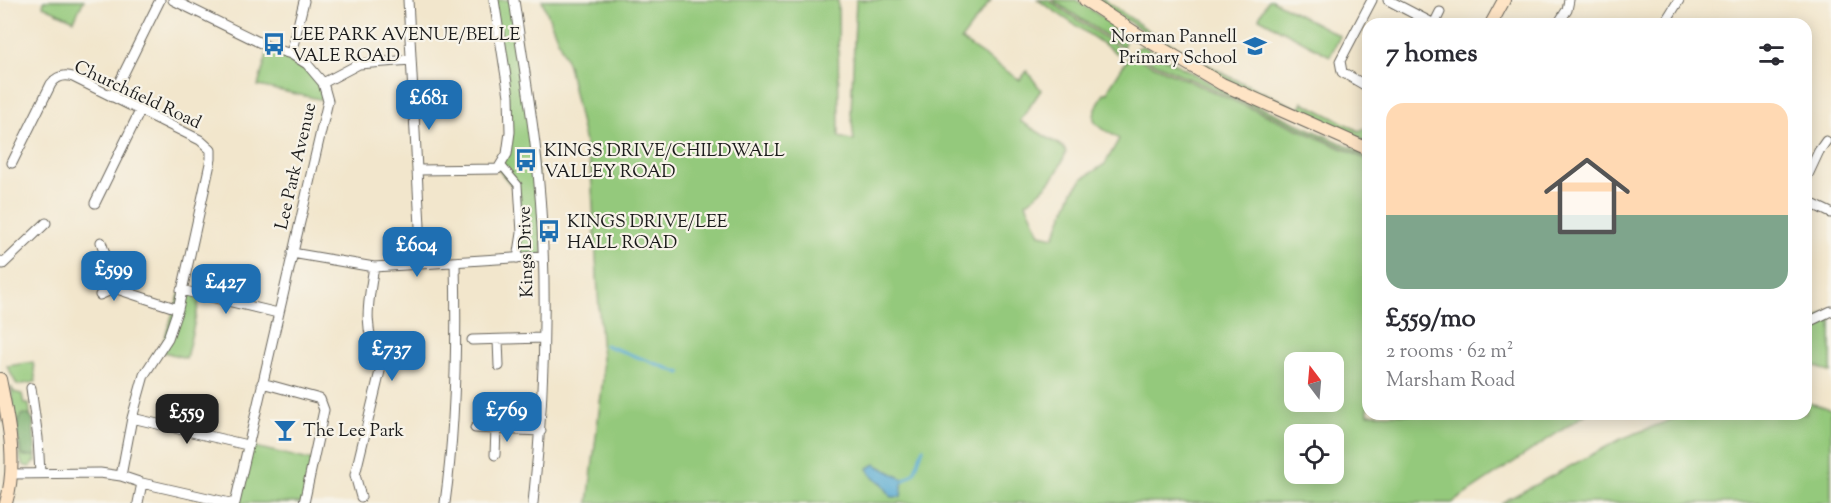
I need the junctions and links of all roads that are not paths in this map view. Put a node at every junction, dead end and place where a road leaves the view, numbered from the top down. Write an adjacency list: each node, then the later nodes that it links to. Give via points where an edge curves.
1 (160, 0): 26 (street)
2 (173, 0): 22 (street, Lee Park Avenue)
3 (408, 0): 23 (street)
4 (494, 0): 31 (street, via 509,96 510,132)
5 (514, 0): 41 (street, Kings Drive, via 535,145)
6 (1085, 0): 29 (main road, via 1222,84)
7 (1372, 0): 15 (street)
8 (1388, 0): 16 (street)
9 (1504, 0): 18 (main road)
10 (1569, 0): 19 (street)
11 (1679, 0): 20 (street)
12 (302, 1): 13 (street); 22 (street)
13 (314, 3)
14 (1440, 12): 17 (street)
15 (1363, 18)
16 (1422, 18)
17 (1437, 18)
18 (1494, 18)
19 (1562, 18)
20 (1668, 18)
21 (1362, 19): 25 (street, via 1340,61 1342,72)
22 (291, 54): 24 (street, Lee Park Avenue, via 307,64)
23 (411, 60): 24 (street, Lee Park Avenue, via 359,64); 33 (street)
24 (323, 82): 39 (street, Lee Park Avenue, via 328,102)
25 (1362, 84)
26 (112, 97): 27 (street, Churchfield Road); 30 (street, Churchfield Road, via 70,76 55,79)
27 (140, 111): 34 (street); 49 (street, Churchfield Road, via 200,140 211,152)
28 (1826, 141): 32 (street)
29 (1362, 146)
30 (12, 163)
31 (501, 165): 33 (street, via 498,169); 43 (street, via 518,185 521,233)
32 (1812, 166)
33 (418, 170): 46 (street)
34 (95, 203)
35 (1812, 204): 36 (street)
36 (1831, 213)
37 (46, 223): 44 (street, via 3,264)
38 (101, 242): 40 (street)
39 (292, 253): 47 (street); 53 (street, Lee Park Avenue)
40 (105, 255): 42 (street); 48 (street)
41 (543, 256): 43 (street); 55 (street, Kings Drive)
42 (91, 259)
43 (517, 259): 45 (street)
44 (0, 261)
45 (455, 262): 46 (street); 80 (street, via 455,397)
46 (422, 264): 47 (street)
47 (374, 267): 58 (street, via 367,310)
48 (118, 287): 50 (street); 51 (street)
49 (181, 290): 51 (street, Churchfield Road); 53 (street)
50 (100, 295)
51 (178, 309): 64 (street, Churchfield Road, via 168,338 144,375)
52 (1831, 311): 54 (street)
53 (278, 313): 62 (street, Lee Park Avenue)
54 (1812, 320)
55 (543, 338): 57 (street); 67 (street, Kings Drive)
56 (472, 340): 57 (street)
57 (498, 340): 60 (street)
58 (374, 353): 59 (street); 74 (street, via 381,367 355,475)
59 (364, 358)
60 (499, 366)
61 (0, 379): 71 (main road)
62 (262, 384): 68 (street, Lee Park Avenue); 79 (street, via 320,399 324,410)
63 (31, 388): 70 (street)
64 (132, 418): 68 (street); 72 (street, Churchfield Road)
65 (475, 428): 66 (street)
66 (495, 429): 67 (street); 69 (street)
67 (541, 431): 81 (street, Kings Drive)
68 (248, 445): 78 (street, Lee Park Avenue)
69 (495, 455)
70 (40, 473): 71 (street); 72 (street)
71 (12, 474): 75 (main road)
72 (121, 476): 73 (street)
73 (142, 483): 76 (street); 77 (street)
74 (361, 497)
75 (6, 503)
76 (138, 503)
77 (230, 503)
78 (235, 503)
79 (304, 503)
80 (445, 503)
81 (533, 503)

